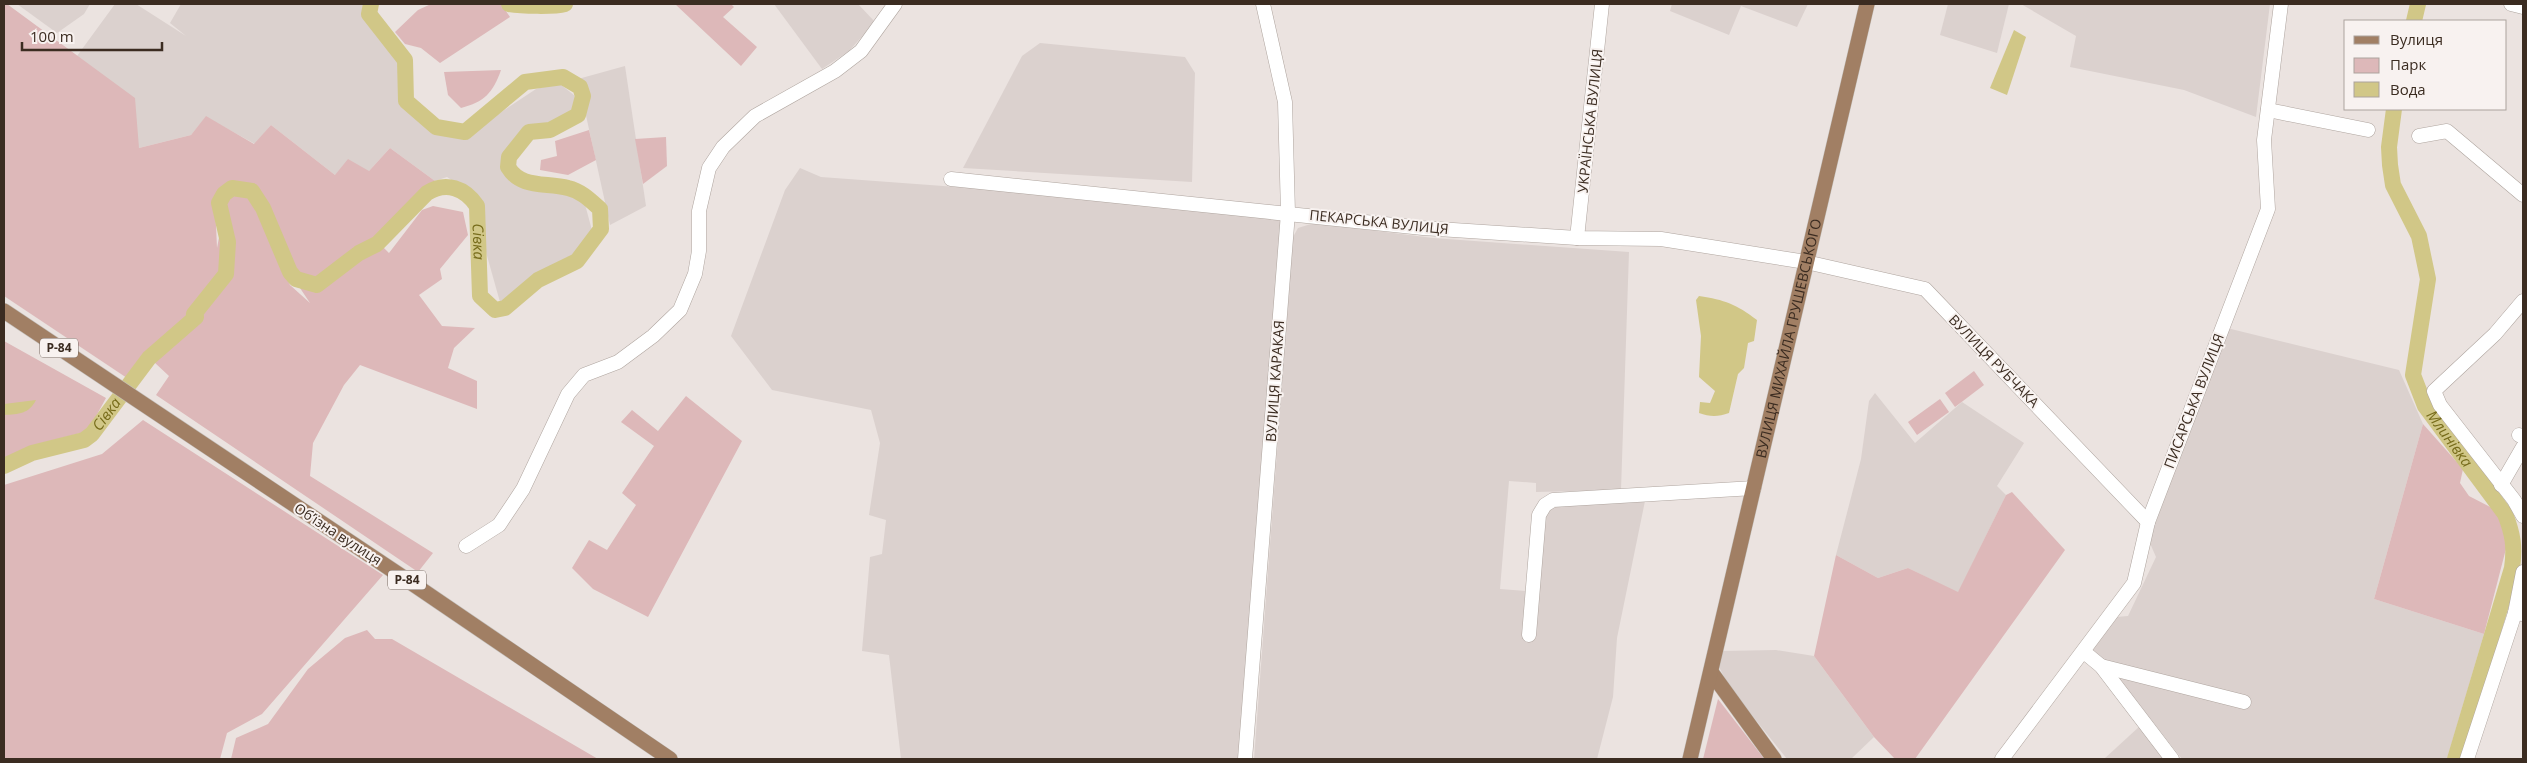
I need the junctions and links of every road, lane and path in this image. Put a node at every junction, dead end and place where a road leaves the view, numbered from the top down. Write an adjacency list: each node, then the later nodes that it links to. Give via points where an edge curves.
1 (895, 4): 21 (street, via 861,51 756,116 723,147 709,168 699,211 699,251 695,274 680,310 618,362 584,375 568,394 523,489 499,525)
2 (1263, 4): 11 (street, ВУЛИЦЯ КАРАКАЯ, via 1285,102)
3 (1602, 4): 12 (street, УКРАЇНСЬКА ВУЛИЦЯ)
4 (1867, 4): 13 (main road, ВУЛИЦЯ МИХАЙЛА ГРУШЕВСЬКОГО)
5 (2281, 4): 6 (street, ПИСАРСЬКА ВУЛИЦЯ)
6 (2268, 110): 7 (street); 20 (street, ПИСАРСЬКА ВУЛИЦЯ, via 2264,140 2268,209)
7 (2368, 130)
8 (2419, 136): 10 (street, via 2447,131)
9 (951, 179): 11 (street, ПЕКАРСЬКА ВУЛИЦЯ)
10 (2523, 195)
11 (1288, 213): 12 (street, ПЕКАРСЬКА ВУЛИЦЯ, via 1423,228); 30 (street, ВУЛИЦЯ КАРАКАЯ)
12 (1577, 238): 13 (street, ПЕКАРСЬКА ВУЛИЦЯ, via 1661,239)
13 (1806, 262): 18 (main road, ВУЛИЦЯ МИХАЙЛА ГРУШЕВСЬКОГО); 20 (street, ВУЛИЦЯ РУБЧАКА, via 1925,289)
14 (2523, 301): 17 (street, via 2495,334 2434,391 2440,405)
15 (4, 312): 29 (main road, Обʼїзна вулиця / Р-84)
16 (2522, 440): 17 (street)
17 (2501, 485): 19 (street)
18 (1754, 488): 24 (street, via 1553,500 1545,505 1539,515); 27 (main road, ВУЛИЦЯ МИХАЙЛА ГРУШЕВСЬКОГО)
19 (2523, 516)
20 (2148, 522): 25 (street, ПИСАРСЬКА ВУЛИЦЯ, via 2134,583)
21 (466, 546)
22 (2523, 572): 23 (street)
23 (2519, 613): 35 (street)
24 (1529, 635)
25 (2084, 652): 26 (street); 33 (street, ПИСАРСЬКА ВУЛИЦЯ)
26 (2101, 666): 28 (street); 34 (street)
27 (1711, 672): 31 (main road, ВУЛИЦЯ МИХАЙЛА ГРУШЕВСЬКОГО); 32 (main road)
28 (2244, 702)
29 (670, 759)
30 (1245, 759)
31 (1690, 759)
32 (1774, 759)
33 (2002, 759)
34 (2172, 759)
35 (2467, 759)

